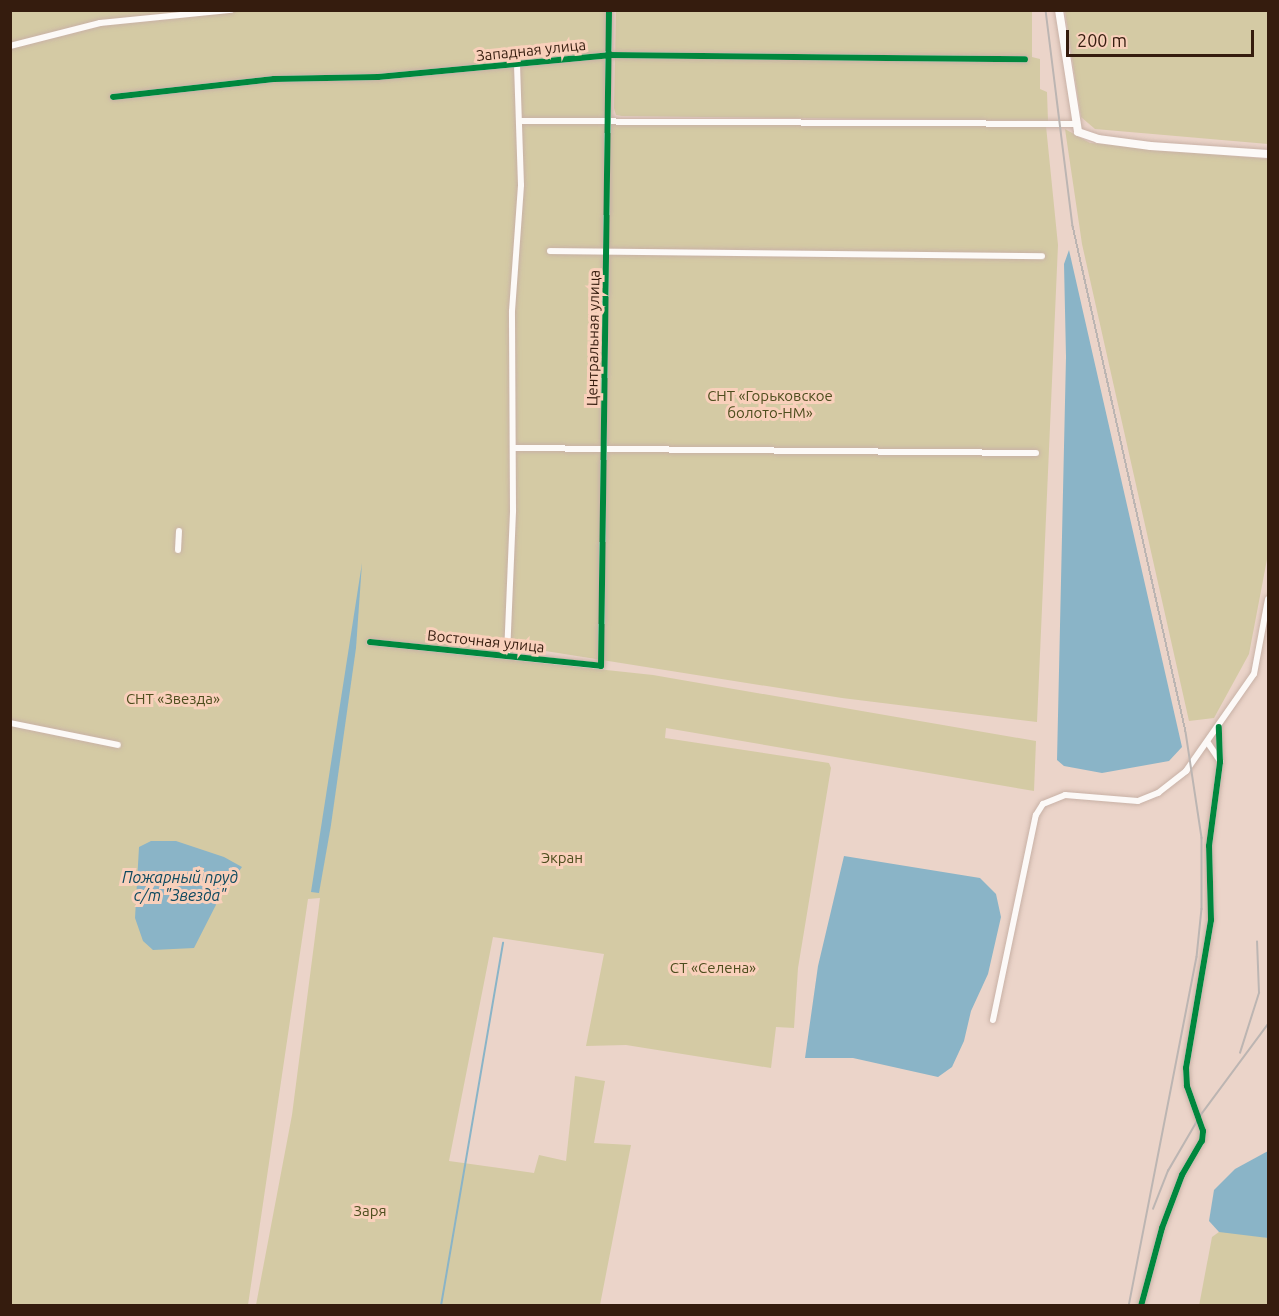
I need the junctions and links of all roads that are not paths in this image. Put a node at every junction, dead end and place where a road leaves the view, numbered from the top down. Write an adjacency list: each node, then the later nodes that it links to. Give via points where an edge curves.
1 (231, 10): 4 (street, via 100,23)
2 (609, 10): 5 (street, Центральная улица)
3 (1059, 10): 11 (street)
4 (10, 46)
5 (609, 55): 6 (street, Западная улица); 7 (street, Западная улица); 9 (street, Центральная улица)
6 (1025, 59)
7 (517, 64): 8 (street, Западная улица, via 378,77 274,79); 10 (street)
8 (113, 97)
9 (608, 119): 10 (street); 11 (street); 13 (street, Центральная улица)
10 (521, 121): 17 (street, via 521,185 511,331)
11 (1074, 124): 12 (street, via 1078,132 1098,139)
12 (1269, 154)
13 (606, 250): 14 (street); 15 (street); 16 (street, Центральная улица)
14 (550, 251)
15 (1042, 255)
16 (604, 447): 17 (street); 18 (street); 24 (street, Центральная улица)
17 (513, 448): 23 (street)
18 (1036, 453)
19 (179, 531): 20 (street)
20 (178, 550)
21 (1269, 599): 26 (street, via 1254,674)
22 (370, 642): 23 (street, Восточная улица)
23 (507, 655): 24 (street, Восточная улица)
24 (601, 666)
25 (10, 723): 28 (street)
26 (1219, 727): 27 (street); 29 (street)
27 (1208, 743): 29 (street); 30 (street, via 1186,771 1149,797 1127,802 1065,795 1043,804 1036,814)
28 (118, 745)
29 (1220, 762): 31 (street, via 1209,846 1211,920 1186,1068 1187,1086 1202,1124 1202,1141 1182,1175 1170,1207)
30 (993, 1020)
31 (1141, 1305)

